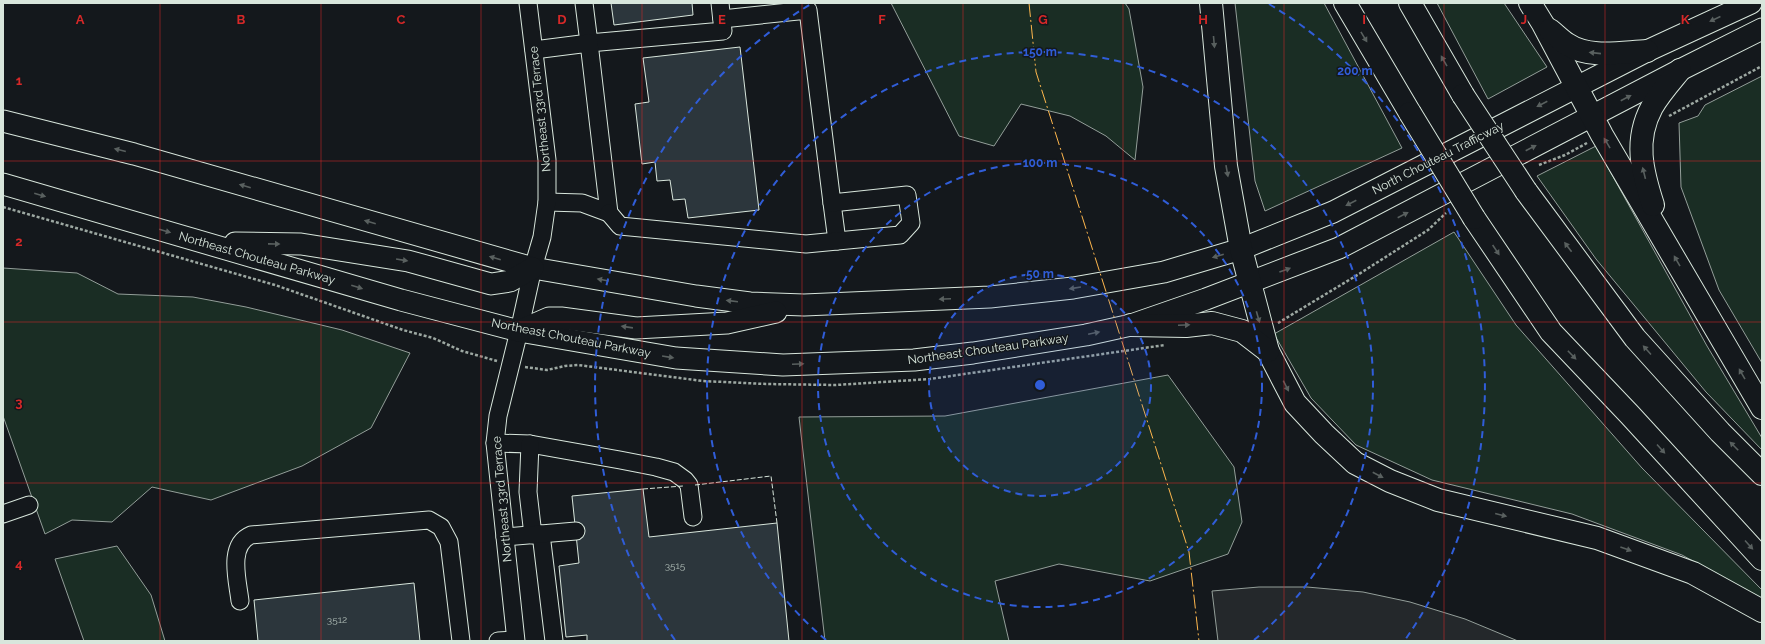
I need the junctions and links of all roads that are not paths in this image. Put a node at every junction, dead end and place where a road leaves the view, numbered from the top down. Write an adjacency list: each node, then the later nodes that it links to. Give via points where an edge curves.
1 (528, 3): 12 (street, Northeast 33rd Terrace)
2 (584, 3): 11 (street)
3 (1211, 3): 25 (highway, one-way to 25, via 1226,166)
4 (1345, 3): 42 (highway, one-way to 42, bridge, via 1474,218 1551,332)
5 (1410, 3): 35 (highway, one-way to 5, bridge, via 1720,432 1635,338 1526,192 1463,95)
6 (1530, 3): 9 (highway)
7 (1751, 3): 13 (main road, North Chouteau Trafficway, one-way to 13)
8 (721, 11): 11 (street, via 723,31); 20 (street, via 808,10)
9 (1544, 24): 13 (highway, one-way to 9, via 1581,51 1567,44); 15 (highway)
10 (1762, 29): 14 (main road)
11 (589, 44): 12 (street); 21 (street)
12 (534, 50): 19 (street, Northeast 33rd Terrace, via 547,160)
13 (1647, 51): 15 (main road, North Chouteau Trafficway)
14 (1680, 70): 16 (main road, one-way to 14); 22 (highway, one-way to 14, via 1642,165 1641,139 1653,106)
15 (1576, 86): 16 (highway); 25 (main road, North Chouteau Trafficway, one-way to 25, via 1333,212)
16 (1592, 116): 22 (highway, one-way to 16); 27 (main road, one-way to 16, via 1339,248)
17 (3, 121): 26 (main road, one-way to 17, via 134,154)
18 (3, 184): 24 (main road, Northeast Chouteau Parkway, one-way to 24)
19 (546, 202): 21 (street, via 582,203); 26 (street, Northeast 33rd Terrace, via 542,237)
20 (832, 202): 23 (street); 23 (street, via 907,195 911,223 900,235)
21 (608, 213): 23 (street, via 620,226 806,244)
22 (1663, 237): 32 (highway, one-way to 22)
23 (837, 241)
24 (207, 242): 26 (main road, one-way to 26, via 301,244 408,260 491,284 510,281); 30 (main road, Northeast Chouteau Parkway, one-way to 30, via 402,300)
25 (1241, 250): 27 (highway); 28 (main road, North Chouteau Trafficway, one-way to 28, via 1164,272 1073,288 990,297)
26 (533, 268): 28 (main road, one-way to 26, via 750,303 696,296); 30 (street, Northeast 33rd Terrace)
27 (1249, 283): 29 (main road); 31 (highway, one-way to 31)
28 (804, 305): 30 (main road, one-way to 30, via 727,323 636,328 549,318)
29 (1131, 325): 30 (main road, Northeast Chouteau Parkway, one-way to 29, via 676,358 783,365 921,359 1031,345); 31 (highway, one-way to 31, via 1186,326 1212,323 1242,331)
30 (519, 331): 33 (street, Northeast 33rd Terrace, via 498,416)
31 (1268, 351): 44 (highway, one-way to 44, via 1295,403 1324,434 1355,462 1390,481 1438,500 1597,538 1693,573)
32 (1762, 408)
33 (495, 443): 34 (street); 41 (street, Northeast 33rd Terrace)
34 (530, 444): 38 (street, via 634,462 674,472 689,485); 40 (street, via 528,492)
35 (1762, 474)
36 (29, 506): 37 (street)
37 (3, 514)
38 (693, 518)
39 (576, 531): 40 (street)
40 (537, 534): 41 (street); 48 (street)
41 (505, 538): 45 (street, Northeast 33rd Terrace)
42 (1762, 559)
43 (240, 601): 46 (street, via 237,549 244,538 251,535 429,520 441,527 449,542)
44 (1762, 611)
45 (516, 640): 47 (street)
46 (460, 641)
47 (498, 641)
48 (554, 641)

